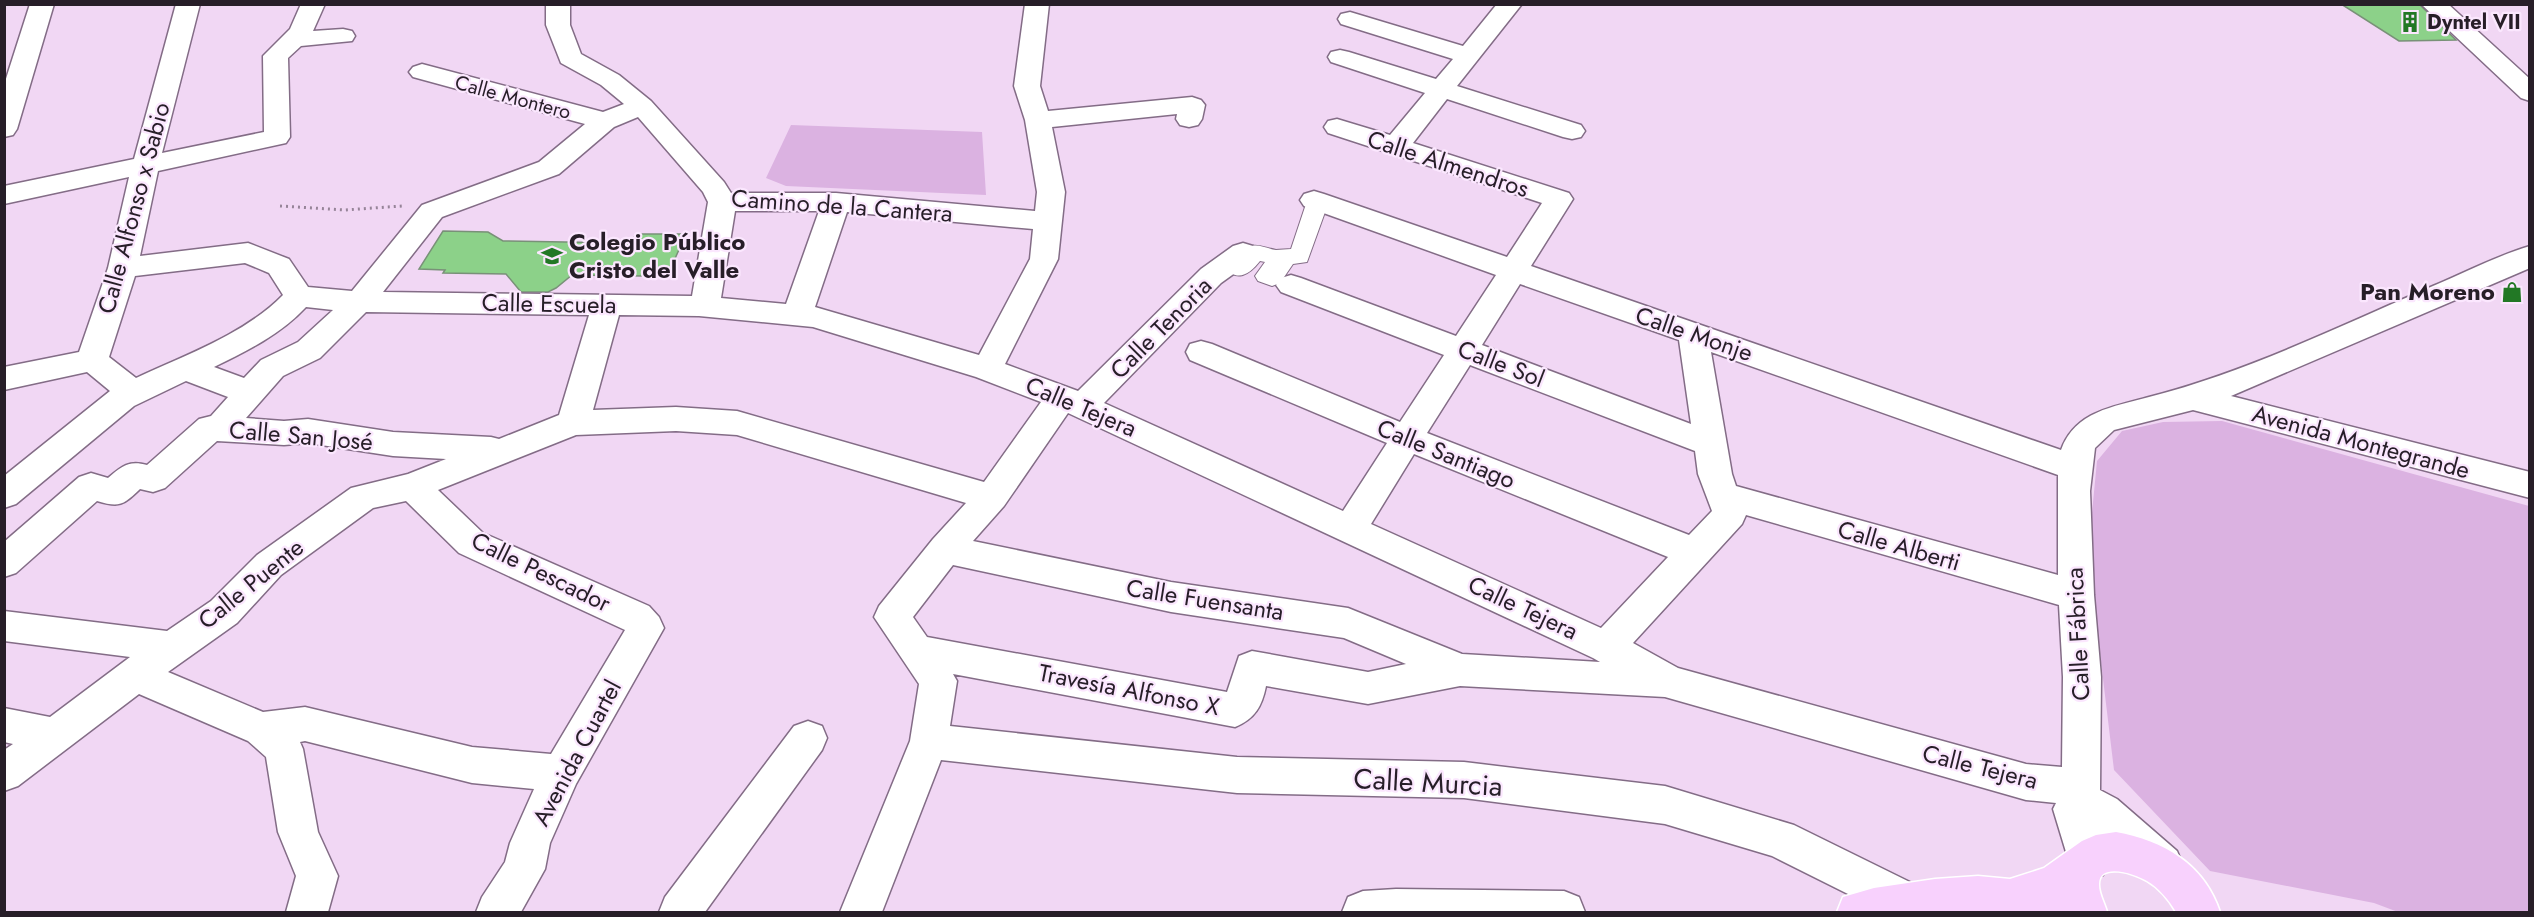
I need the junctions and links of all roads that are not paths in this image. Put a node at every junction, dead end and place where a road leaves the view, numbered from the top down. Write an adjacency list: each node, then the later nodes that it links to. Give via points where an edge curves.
1 (42, 4): 21 (street)
2 (188, 4): 24 (street, Calle Alfonso x Sabio)
3 (312, 4): 10 (street)
4 (558, 4): 16 (street, Camino de la Cantera, via 560,31 570,58 610,80)
5 (1037, 4): 18 (street, via 1027,86)
6 (1510, 4): 11 (street)
7 (2433, 4): 15 (street)
8 (1350, 19): 11 (street)
9 (343, 36): 10 (street)
10 (296, 39): 24 (street, via 275,56 277,137)
11 (1469, 56): 14 (street)
12 (1340, 57): 14 (street)
13 (422, 72): 19 (street, Calle Montero)
14 (1442, 89): 22 (street); 23 (street)
15 (2529, 93)
16 (642, 106): 19 (street); 27 (street, Camino de la Cantera)
17 (1190, 119): 18 (street, via 1192,105)
18 (1038, 120): 29 (street, via 1051,192)
19 (604, 121): 38 (street, via 549,168 432,211)
20 (1337, 127): 23 (street, Calle Almendros)
21 (4, 129)
22 (1572, 131)
23 (1395, 147): 33 (street, Calle Almendros, via 1559,199)
24 (146, 164): 25 (street); 32 (street, Calle Alfonso x Sabio)
25 (4, 195)
26 (1316, 201): 30 (street, via 1299,257 1287,256 1272,278 1266,276 1280,258 1255,252 1242,268 1235,265); 33 (street, Calle Monje)
27 (722, 202): 28 (street, Camino de la Cantera); 40 (street)
28 (836, 202): 29 (street, Camino de la Cantera); 41 (street)
29 (1047, 221): 47 (street, via 1044,259)
30 (1243, 253): 52 (street, Calle Tenoria, via 1211,276)
31 (2529, 256): 34 (street, Calle Fábrica)
32 (123, 268): 37 (street, via 248,253 279,266); 45 (street, Calle Alfonso x Sabio)
33 (1514, 270): 42 (street, Calle Monje); 43 (street)
34 (2494, 272): 35 (street); 51 (street, Calle Fábrica)
35 (2529, 280)
36 (1291, 285): 43 (street, Calle Sol)
37 (299, 296): 38 (street, Calle Escuela); 46 (street, via 282,314 233,345)
38 (359, 302): 39 (street, Calle Escuela); 50 (street, via 309,350 272,368)
39 (607, 305): 40 (street, Calle Escuela); 53 (street)
40 (705, 306): 41 (street, Calle Escuela)
41 (797, 315): 47 (street, Calle Escuela)
42 (1693, 333): 56 (street); 58 (street, Calle Monje)
43 (1464, 350): 55 (street); 56 (street, Calle Sol)
44 (1201, 352): 55 (street, Calle Santiago)
45 (92, 360): 48 (street); 49 (street)
46 (184, 368): 49 (street); 50 (street, Calle San José)
47 (987, 369): 52 (street, Calle Tejera)
48 (4, 380)
49 (133, 393): 61 (street)
50 (250, 393): 54 (street, Calle San José)
51 (2193, 398): 58 (street, Calle Fábrica, via 2104,421 2080,443); 59 (street, Avenida Montegrande)
52 (1072, 402): 63 (street, Calle Tenoria); 64 (street, Calle Tejera)
53 (573, 423): 57 (street, Calle Puente); 63 (street, Calle Puente, via 676,419 737,423)
54 (218, 429): 57 (street, Calle San José, via 308,431 393,444); 67 (street, via 210,428 153,479 134,474 114,493 91,486)
55 (1407, 438): 64 (street); 66 (street, Calle Santiago)
56 (1710, 444): 62 (street)
57 (512, 446): 60 (street, Calle Puente)
58 (2074, 468): 68 (street, Calle Fábrica)
59 (2529, 485)
60 (413, 486): 70 (street, Calle Pescador, via 471,543 636,617); 72 (street, Calle Puente, via 363,497 269,565 224,612)
61 (4, 495)
62 (1722, 495): 66 (street, via 1730,514); 68 (street, Calle Alberti)
63 (992, 498): 65 (street, Calle Tenoria)
64 (1350, 528): 71 (street, Calle Tejera)
65 (945, 549): 73 (street, Calle Tenoria, via 892,617); 74 (street, Calle Fuensanta, via 1171,597 1348,623)
66 (1694, 552): 71 (street)
67 (4, 563)
68 (2076, 595): 84 (street, Calle Fábrica, via 2082,677)
69 (4, 626): 72 (street)
70 (646, 628): 83 (street, Avenida Cuartel)
71 (1606, 646): 76 (street, Calle Tejera)
72 (173, 647): 75 (street, Calle Puente)
73 (917, 651): 74 (street, Travesía Alfonso X, via 1235,710 1245,697 1251,667 1368,688); 81 (street, via 938,681)
74 (1460, 670): 76 (street, Travesía Alfonso X)
75 (135, 675): 78 (street); 79 (street, Calle Puente)
76 (1669, 682): 84 (street, Calle Tejera, via 2026,782)
77 (4, 725): 79 (street)
78 (262, 729): 83 (street, via 305,724 472,765); 89 (street, via 284,749 298,832 317,876)
79 (55, 735): 82 (street, Calle Puente)
80 (808, 738): 91 (street)
81 (929, 741): 87 (street, Calle Murcia, via 1237,775 1464,780 1665,805 1780,839); 92 (street)
82 (4, 773)
83 (561, 773): 90 (street, Avenida Cuartel, via 530,843 524,869)
84 (2079, 793): 85 (street, Calle Fábrica, via 2073,809); 86 (street)
85 (2085, 864): 86 (main road, via 2113,850 2138,855); 88 (main road, via 2048,887); 96 (main road, via 2079,889)
86 (2183, 889): 97 (main road)
87 (1909, 903): 88 (main road, via 1976,898); 95 (main road)
88 (2029, 906)
89 (307, 912)
90 (497, 912)
91 (680, 912)
92 (861, 912)
93 (1363, 912): 94 (street)
94 (1564, 912)
95 (1858, 912)
96 (2086, 912)
97 (2220, 912)

